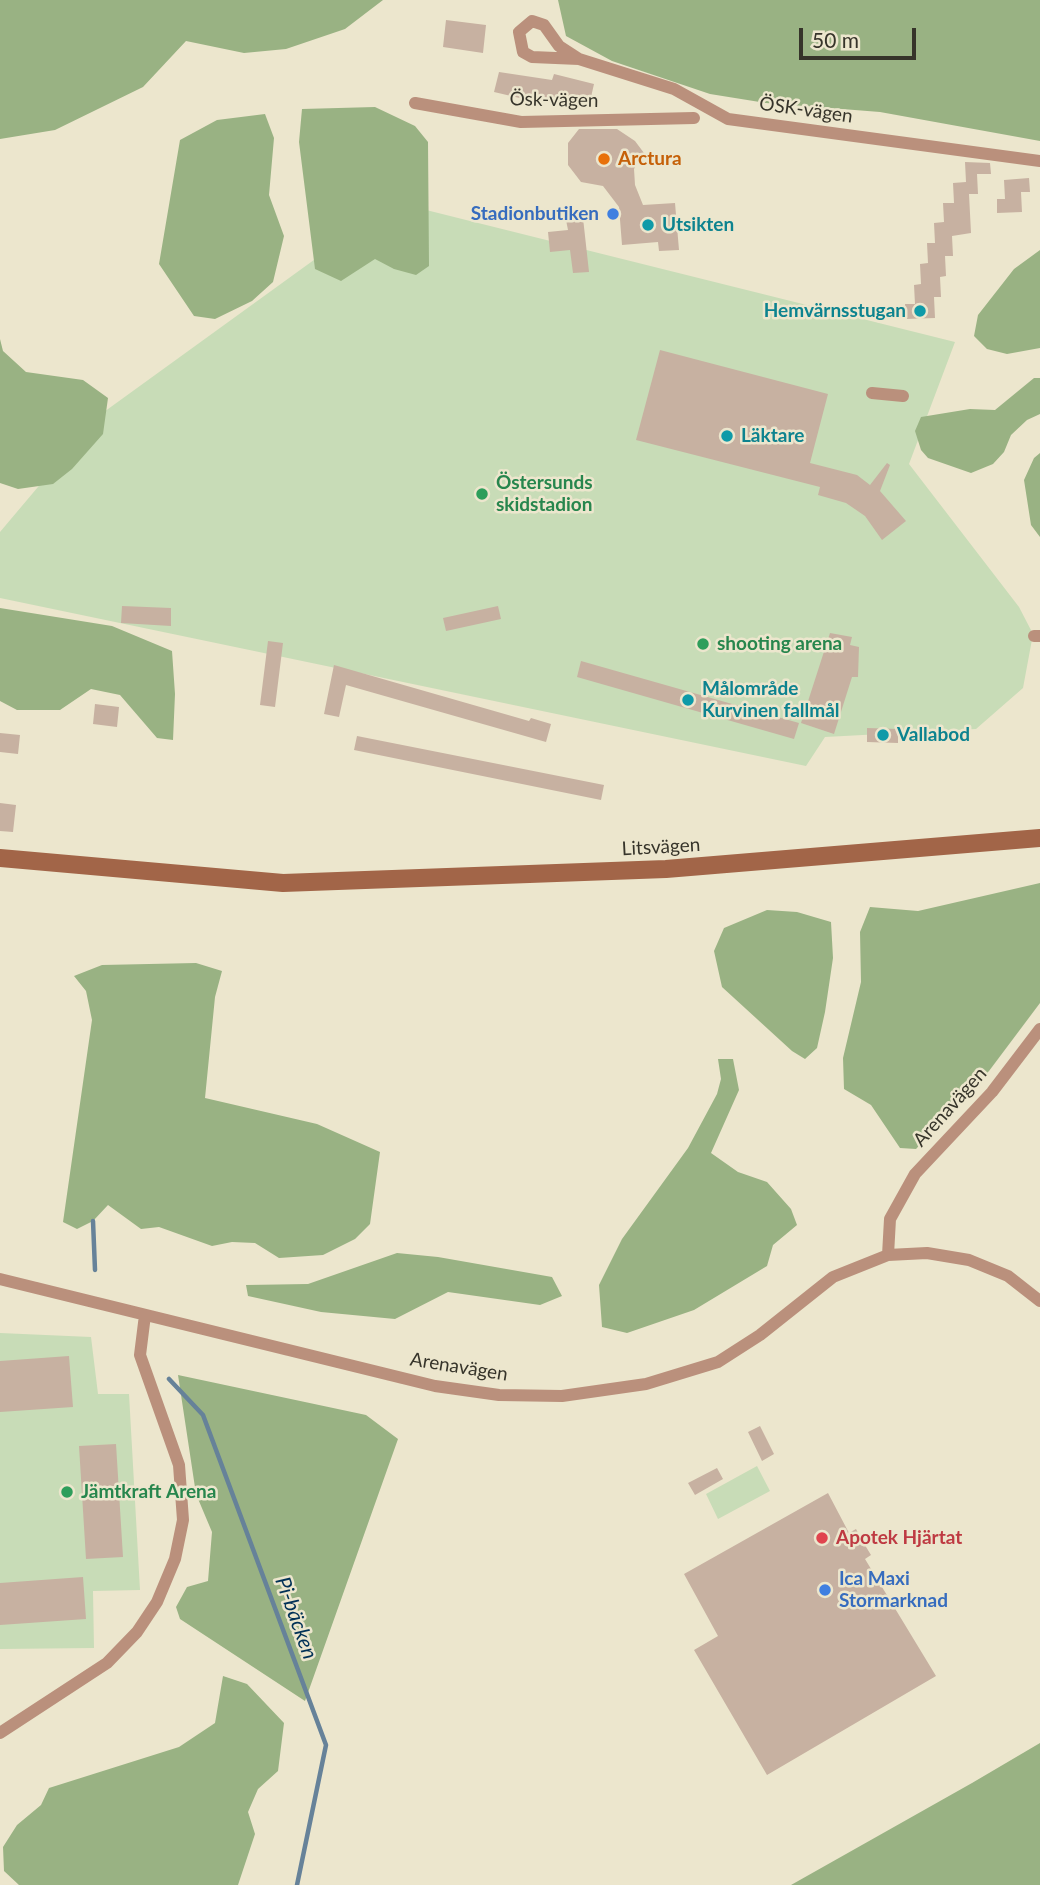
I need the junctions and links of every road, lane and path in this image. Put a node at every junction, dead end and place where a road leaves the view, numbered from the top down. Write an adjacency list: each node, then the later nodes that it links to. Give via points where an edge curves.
1 (579, 59): 1 (street, ÖSK-vägen, via 532,57 523,52 519,32 532,21 544,24 559,46); 4 (street, ÖSK-vägen, via 674,89 728,119)
2 (415, 103): 3 (street, Ösk-vägen, via 521,122)
3 (694, 118)
4 (1040, 161)
5 (872, 393): 6 (street)
6 (903, 396)
7 (1040, 838): 8 (main road, Litsvägen, via 666,869 283,883)
8 (0, 858)
9 (1040, 1030): 10 (street, Arenavägen, via 992,1093 915,1174 890,1219)
10 (888, 1255): 12 (street, Arenavägen, via 927,1253 969,1260 1008,1276); 13 (street, Arenavägen, via 833,1277 718,1362 646,1384 562,1396 499,1395 435,1386)
11 (0, 1279): 13 (street, Arenavägen)
12 (1040, 1301)
13 (145, 1315): 14 (street, via 140,1355 179,1465 183,1520 175,1559 158,1602 107,1663)
14 (0, 1733)

